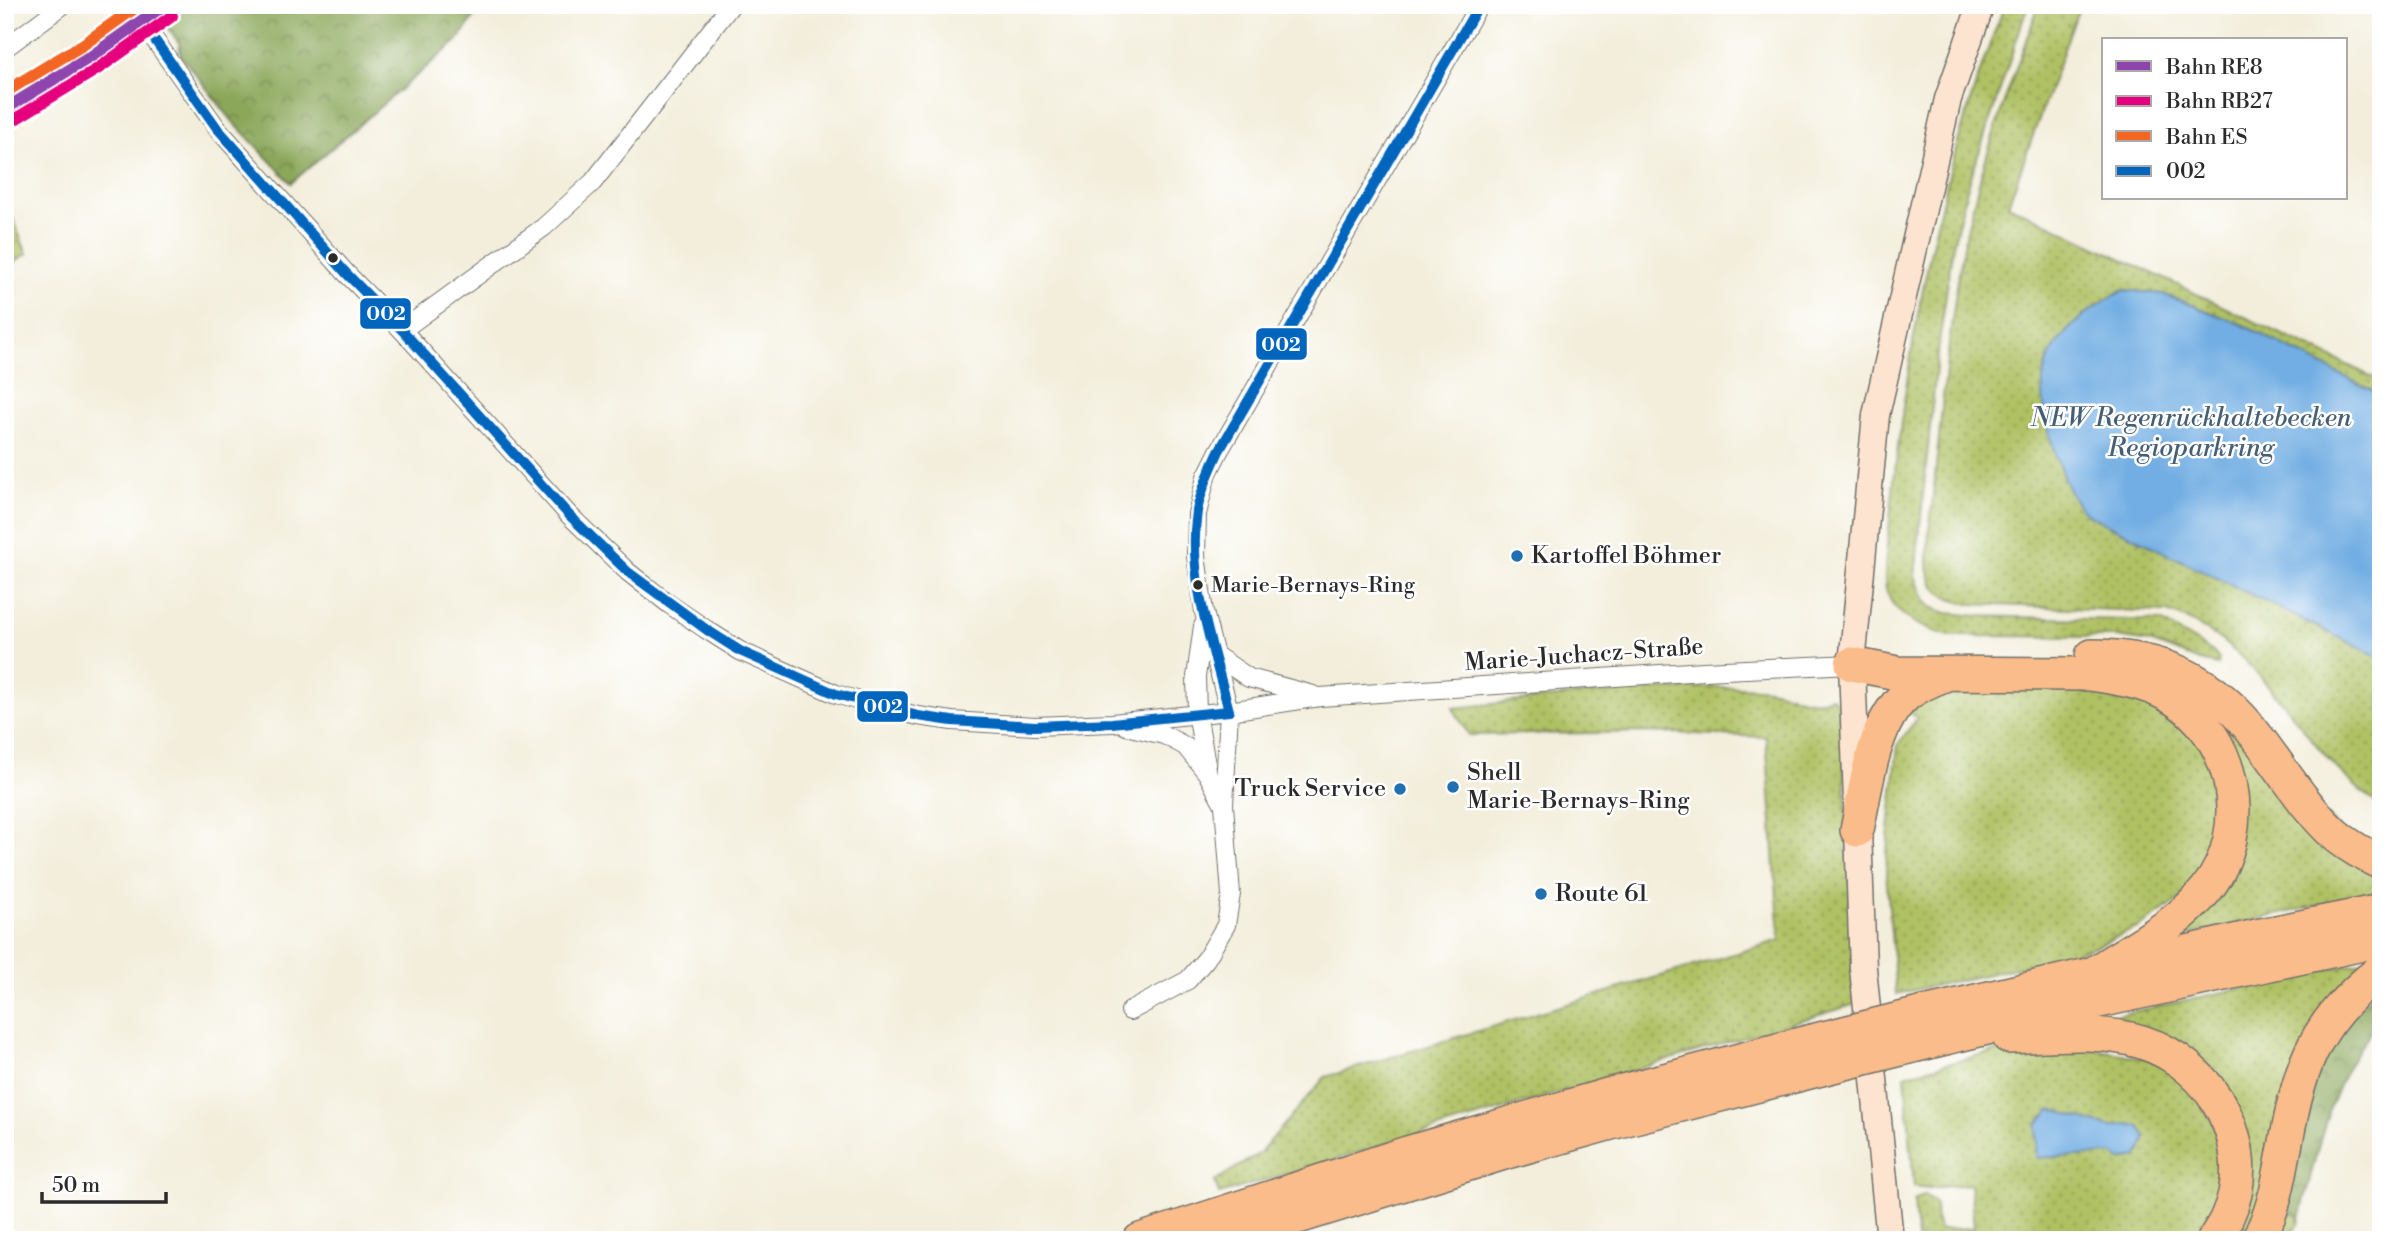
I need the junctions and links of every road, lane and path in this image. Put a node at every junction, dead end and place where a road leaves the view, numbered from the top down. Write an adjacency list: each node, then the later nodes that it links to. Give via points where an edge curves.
1 (62, 5): 6 (street)
2 (130, 5): 7 (street, Marie-Juchacz-Straße, via 217,128)
3 (731, 5): 7 (street, via 593,182 544,227)
4 (1479, 5): 8 (street, via 1206,477 1197,514 1196,556)
5 (1982, 5): 10 (main road, via 1948,99 1876,415)
6 (5, 48)
7 (402, 330): 15 (street, Marie-Juchacz-Straße, via 569,515 628,572 740,651 836,694 918,716 1035,726)
8 (1204, 612): 9 (street); 14 (street)
9 (1215, 655): 12 (street, Marie-Juchacz-Straße, via 1249,678); 13 (street)
10 (1852, 664): 11 (highway, via 1897,673); 12 (street, Marie-Juchacz-Straße); 18 (main road); 19 (highway, via 1898,656 2096,656 2142,659 2177,670 2210,688 2234,709 2326,825)
11 (1953, 672): 18 (highway, via 1906,695 1891,714 1882,729); 23 (highway, via 2091,674 2146,686 2189,710 2209,732 2223,758 2234,819 2220,868 2190,907)
12 (1320, 697): 13 (street, Marie-Juchacz-Straße)
13 (1229, 711): 14 (street, Marie-Juchacz-Straße); 17 (street)
14 (1197, 713): 15 (street, Marie-Juchacz-Straße); 16 (street)
15 (1112, 723): 16 (street, Marie-Juchacz-Straße, via 1164,735 1185,746)
16 (1209, 775): 17 (street)
17 (1224, 805): 24 (street, via 1231,894 1226,925 1188,980)
18 (1857, 830): 29 (main road, via 1863,968)
19 (2381, 863)
20 (2381, 911): 23 (highway)
21 (2381, 940): 25 (highway, via 2140,992)
22 (2381, 971): 31 (highway, via 2339,1008 2308,1056 2273,1197)
23 (2094, 973): 25 (highway)
24 (1130, 1011)
25 (1926, 1027): 26 (highway, bridge); 30 (highway, via 2115,1036 2165,1051 2186,1065 2218,1101 2234,1141 2238,1168 2234,1194)
26 (1817, 1055): 27 (highway, via 1472,1134); 28 (highway)
27 (1140, 1240)
28 (1224, 1240)
29 (1890, 1240)
30 (2214, 1240)
31 (2257, 1240)

